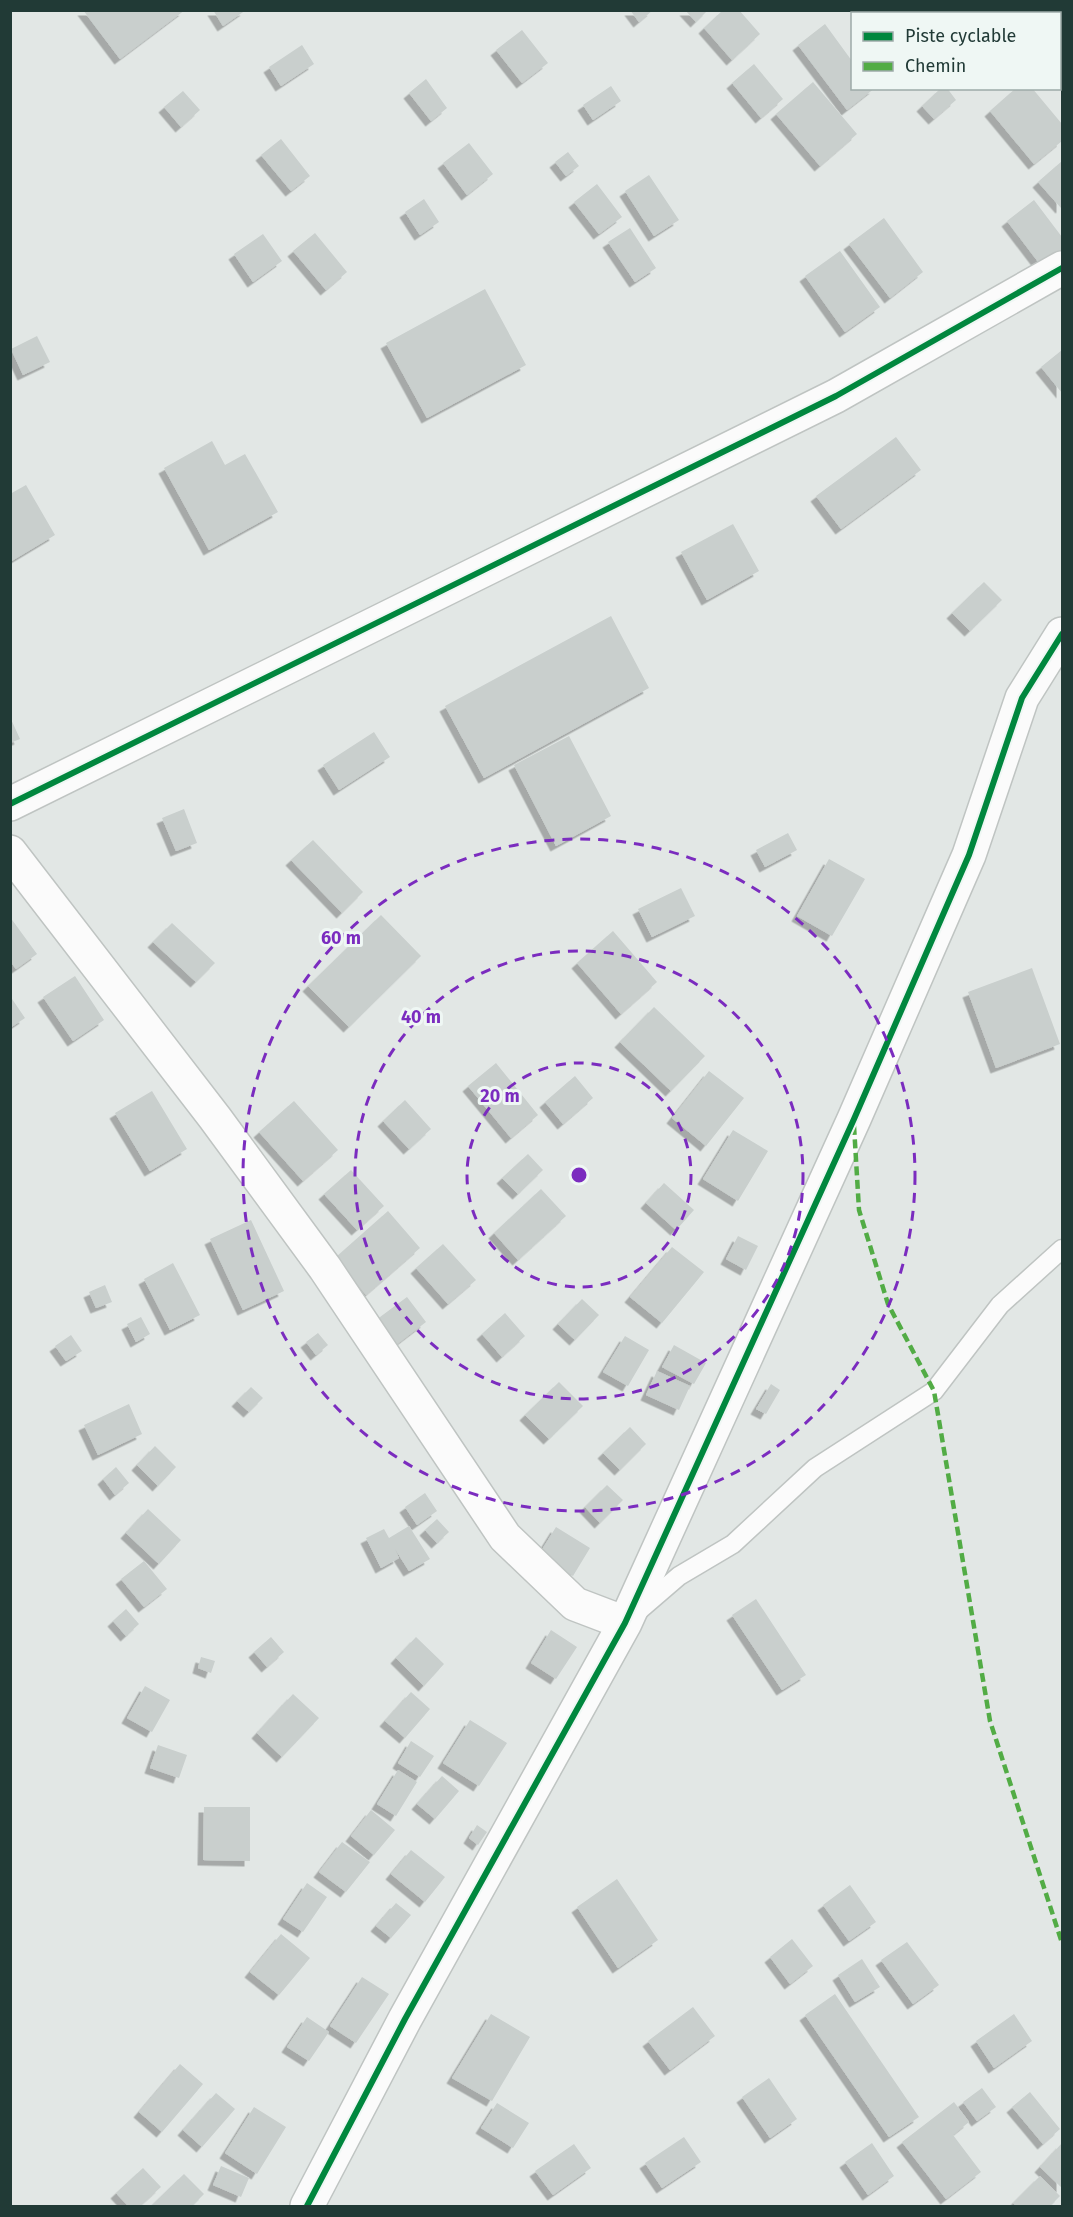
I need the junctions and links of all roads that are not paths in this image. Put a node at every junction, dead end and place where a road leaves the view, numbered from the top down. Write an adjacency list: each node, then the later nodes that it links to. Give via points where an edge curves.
1 (1062, 268): 3 (street, via 836,396)
2 (1062, 634): 6 (street, via 1022,698 969,855)
3 (10, 804)
4 (10, 852): 6 (street, via 325,1268 506,1537 575,1604)
5 (1062, 1249): 6 (lane, via 1000,1305 934,1390 815,1468 733,1544 679,1576)
6 (625, 1623): 7 (street, via 411,2008)
7 (307, 2206)

